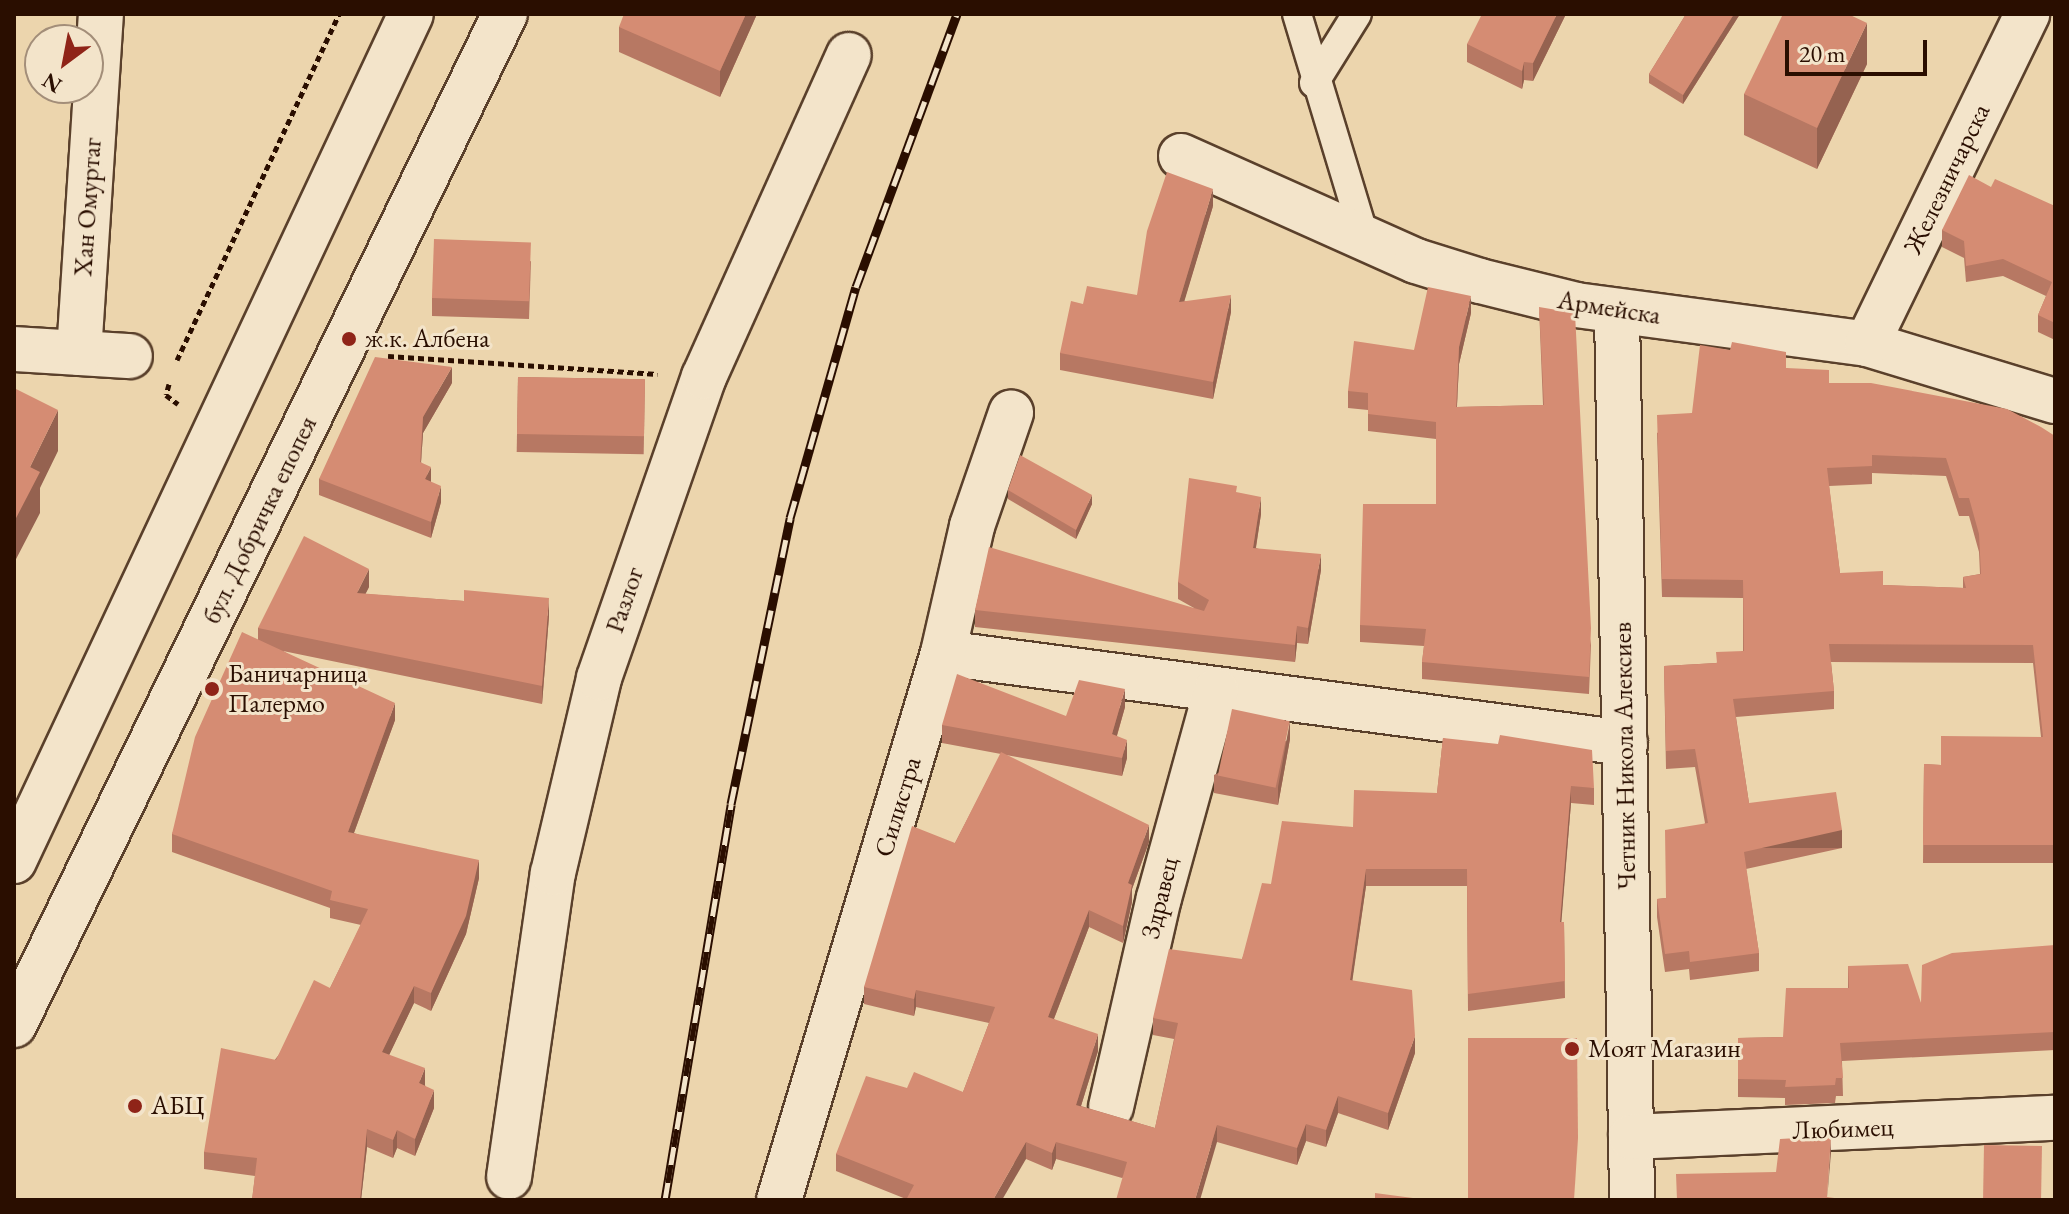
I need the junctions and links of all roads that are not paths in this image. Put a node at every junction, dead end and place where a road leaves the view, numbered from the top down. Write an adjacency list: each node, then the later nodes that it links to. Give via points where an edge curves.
1 (101, 14): 14 (street, Хан Омуртаг)
2 (411, 14): 21 (street)
3 (505, 14): 22 (street, бул. Добричка епопея)
4 (1297, 14): 8 (lane)
5 (1357, 14): 8 (lane)
6 (2027, 14): 12 (street, Железничарска)
7 (849, 55): 26 (street, Разлог, via 704,377 599,678 553,873)
8 (1314, 83): 10 (lane)
9 (1181, 156): 10 (street, Армейска)
10 (1364, 236): 11 (street, Армейска, via 1416,261 1480,281)
11 (1617, 311): 12 (street, Армейска); 20 (street, Четник Никола Алексиев)
12 (1867, 344): 16 (street, Армейска)
13 (14, 349): 14 (street)
14 (79, 353): 15 (street)
15 (130, 356)
16 (2055, 401)
17 (1011, 413): 18 (street, Силистра, via 972,526)
18 (943, 653): 19 (street); 27 (street, Силистра)
19 (1216, 691): 20 (street); 23 (street, Здравец, via 1159,898)
20 (1625, 743): 25 (street, Четник Никола Алексиев)
21 (14, 861)
22 (14, 1025)
23 (1111, 1107)
24 (2055, 1118): 25 (street, Любимец)
25 (1631, 1137): 28 (street, Четник Никола Алексиев)
26 (509, 1177)
27 (779, 1200)
28 (1632, 1200)

